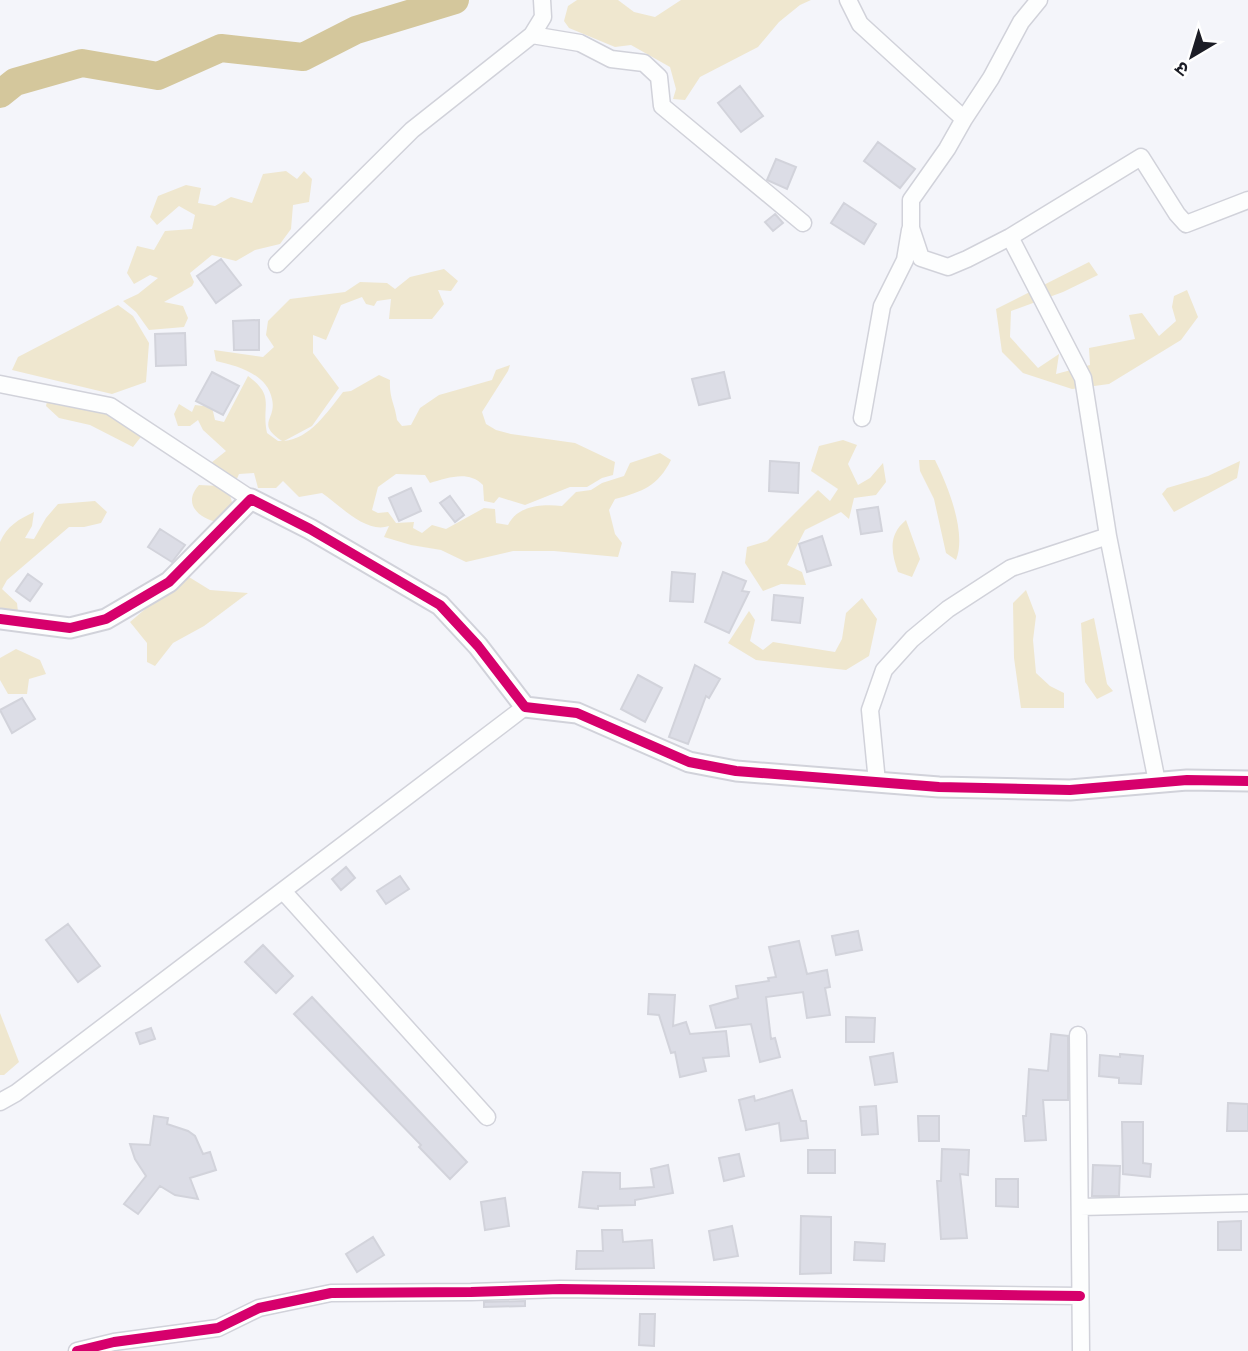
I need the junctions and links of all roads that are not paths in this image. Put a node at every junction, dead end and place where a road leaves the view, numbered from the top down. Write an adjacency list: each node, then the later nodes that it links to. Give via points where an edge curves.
1 (542, 0): 4 (street, via 543,17)
2 (848, 0): 5 (street, via 860,24)
3 (1040, 0): 5 (street, via 1021,22)
4 (532, 35): 7 (street, via 580,43 611,58 644,63 659,77 662,106); 10 (street, via 412,130)
5 (964, 119): 8 (street, via 911,200)
6 (1248, 200): 9 (street, via 1186,224 1141,157)
7 (803, 223)
8 (911, 228): 9 (street, via 921,258 948,267); 12 (street, via 905,260 882,306)
9 (1010, 237): 14 (street, via 1083,378)
10 (276, 264)
11 (0, 384): 13 (street, via 110,406)
12 (862, 418)
13 (251, 499): 15 (street, via 169,582 106,619 70,628); 16 (street, via 440,605)
14 (1108, 536): 18 (street, via 1011,568 912,639 884,670 870,710); 19 (street)
15 (0, 619)
16 (525, 707): 18 (street, via 577,713 689,762 736,771); 20 (street)
17 (1248, 781): 19 (street)
18 (877, 782): 19 (street, via 1070,790)
19 (1157, 782)
20 (283, 891): 22 (street); 23 (street)
21 (1078, 1035): 25 (street)
22 (0, 1102)
23 (487, 1117)
24 (1248, 1203): 25 (street)
25 (1080, 1207): 26 (street)
26 (1080, 1296): 27 (street, via 560,1289 331,1293 259,1308 218,1328); 28 (street)
27 (77, 1351)
28 (1081, 1351)

